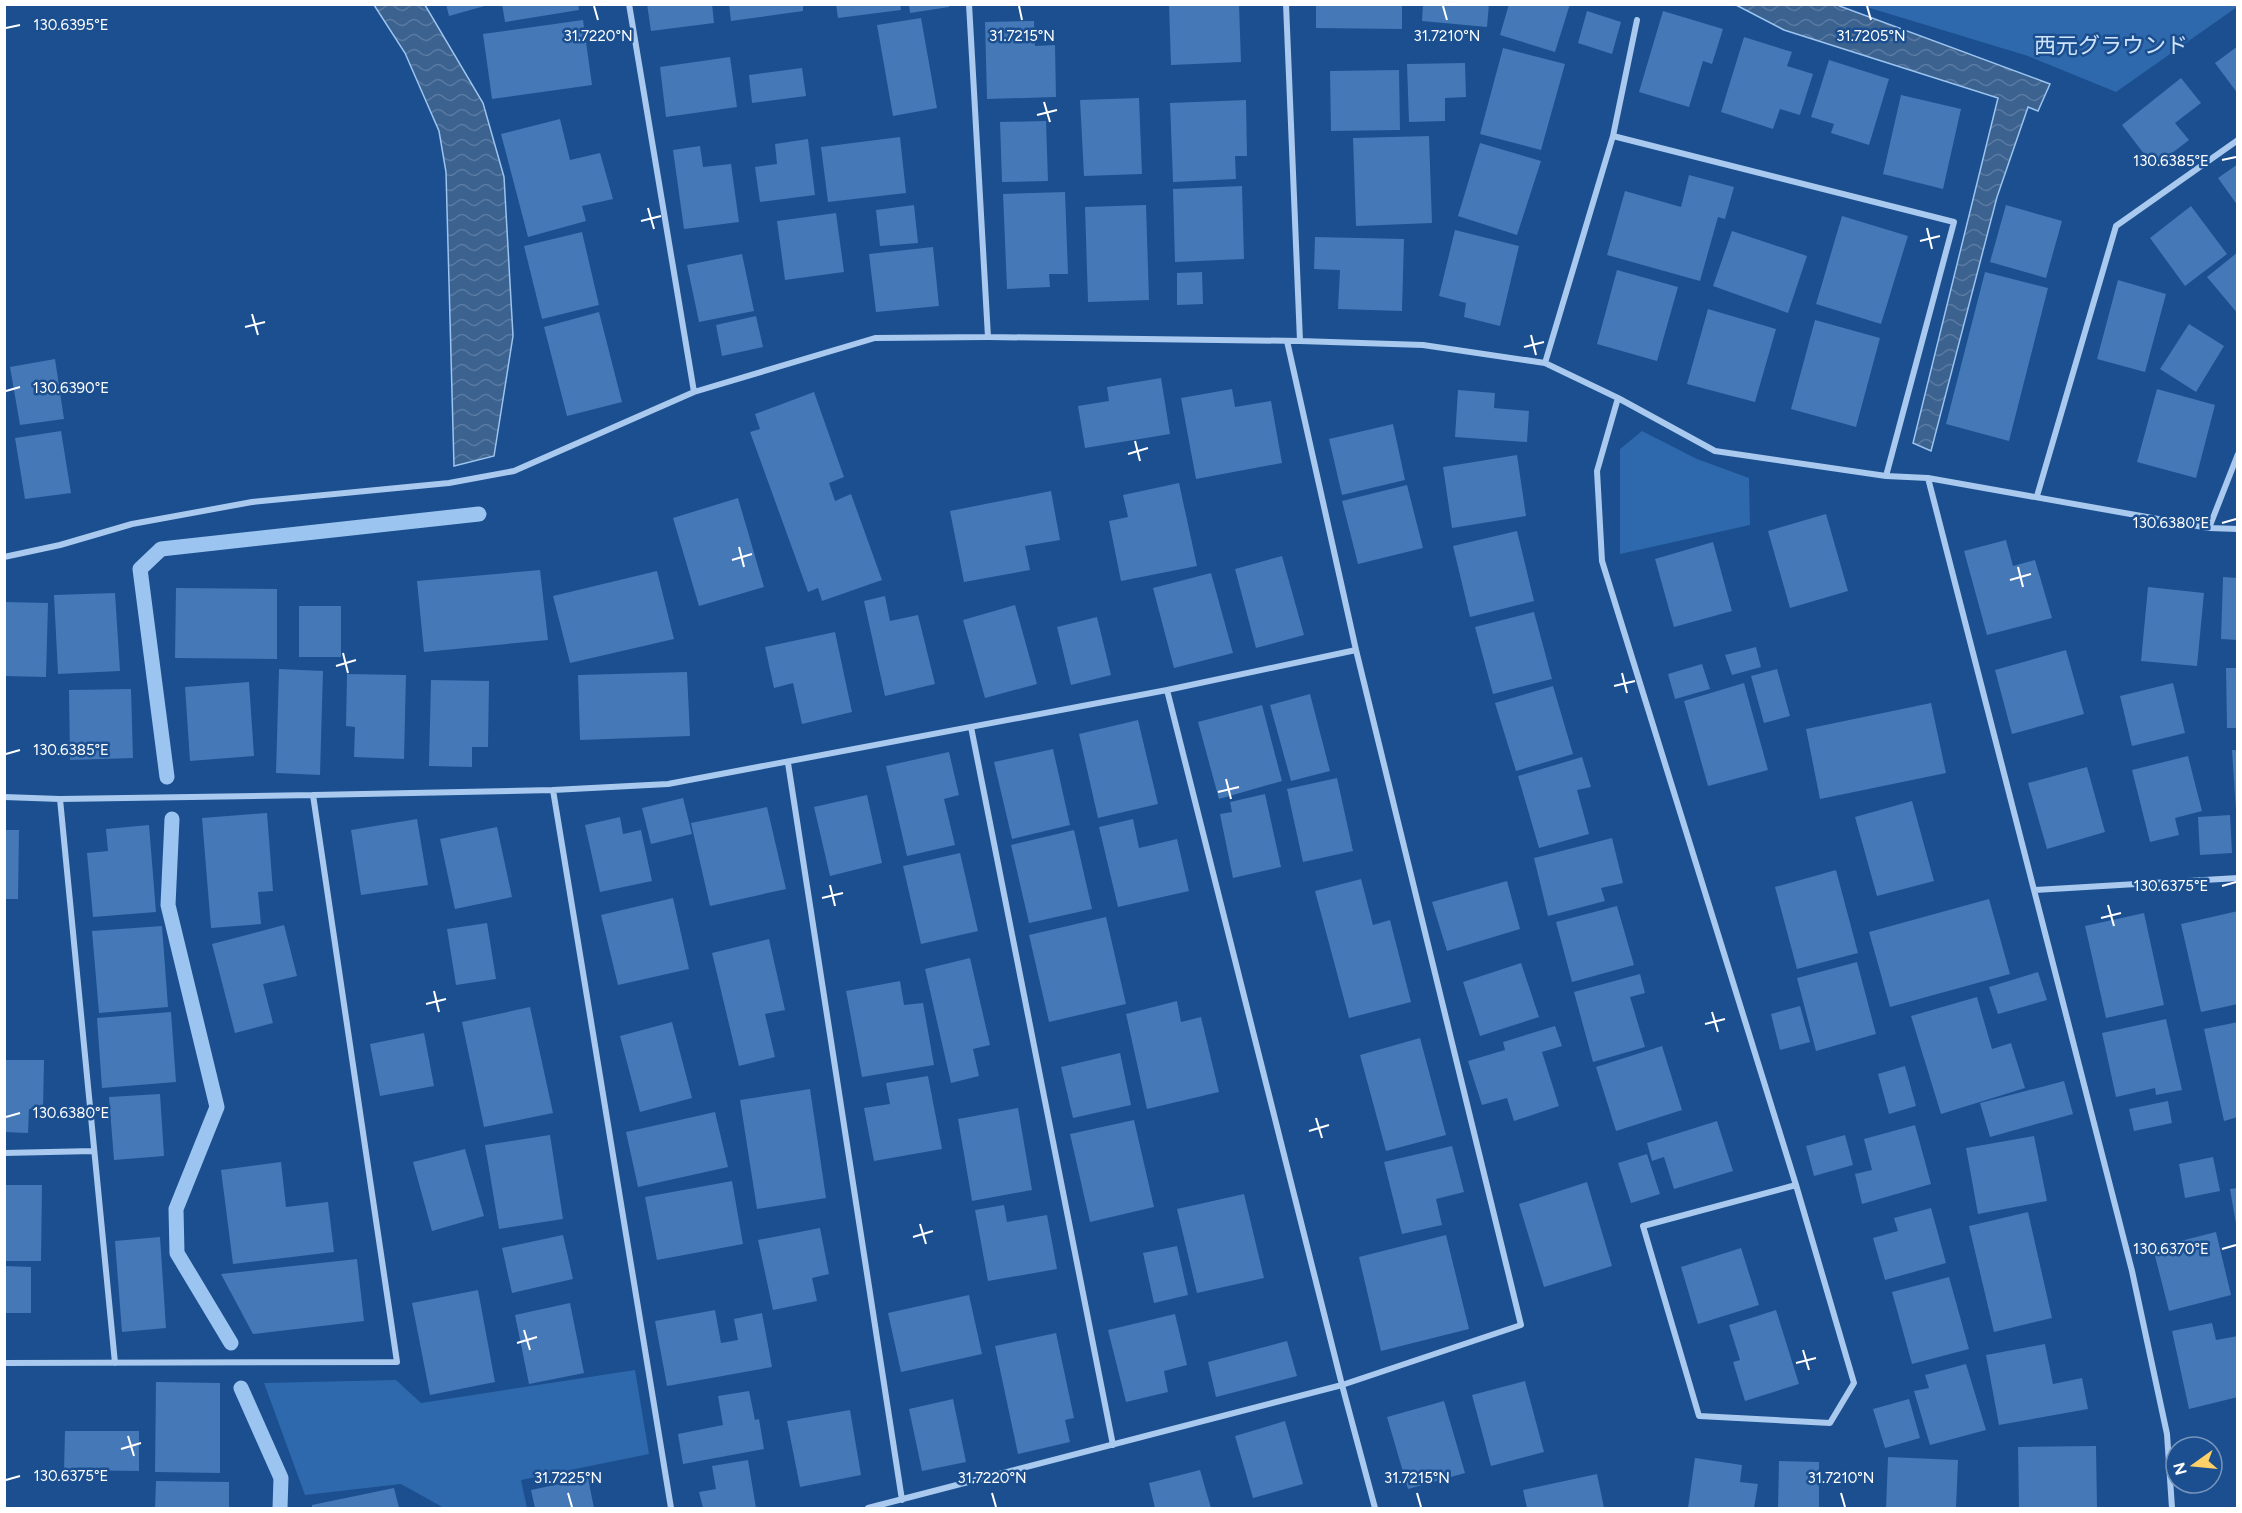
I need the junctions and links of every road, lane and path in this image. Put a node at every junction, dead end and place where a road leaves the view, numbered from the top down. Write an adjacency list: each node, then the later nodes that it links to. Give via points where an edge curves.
1 (629, 4): 11 (street)
2 (969, 4): 7 (street)
3 (1286, 4): 9 (street)
4 (1637, 20): 5 (street)
5 (1613, 136): 10 (street); 14 (street, via 1954,222)
6 (2238, 140): 16 (street, via 2116,226)
7 (988, 337): 8 (street); 11 (street, via 875,338)
8 (1287, 341): 9 (street); 20 (street)
9 (1300, 341): 10 (street, via 1423,345)
10 (1545, 363): 12 (street)
11 (694, 392): 19 (street, via 514,471 449,483 252,502 132,524)
12 (1618, 398): 14 (street, via 1715,451); 32 (street, via 1597,471 1602,561)
13 (2238, 454): 17 (street)
14 (1886, 476): 15 (street)
15 (1928, 478): 16 (street); 29 (street)
16 (2037, 496): 17 (street)
17 (2209, 528): 18 (street)
18 (2238, 529)
19 (4, 557)
20 (1356, 650): 21 (street); 35 (street, via 1521,1325)
21 (1167, 690): 22 (street); 35 (street)
22 (971, 727): 23 (street); 36 (street)
23 (788, 763): 24 (street, via 668,784); 37 (street)
24 (553, 790): 25 (street); 38 (street)
25 (313, 795): 27 (street); 34 (street, via 397,1362)
26 (4, 797): 27 (street)
27 (60, 799): 30 (street)
28 (2238, 878): 29 (street)
29 (2035, 890): 41 (street, via 2132,1271 2167,1434)
30 (94, 1150): 31 (street); 34 (street)
31 (4, 1153)
32 (1796, 1185): 32 (street, via 1854,1383 1830,1423 1700,1416 1643,1226)
33 (4, 1363): 34 (street)
34 (115, 1363)
35 (1342, 1385): 36 (street); 40 (street)
36 (1113, 1445): 37 (street)
37 (902, 1500): 39 (street)
38 (671, 1509)
39 (868, 1509)
40 (1375, 1509)
41 (2172, 1509)

